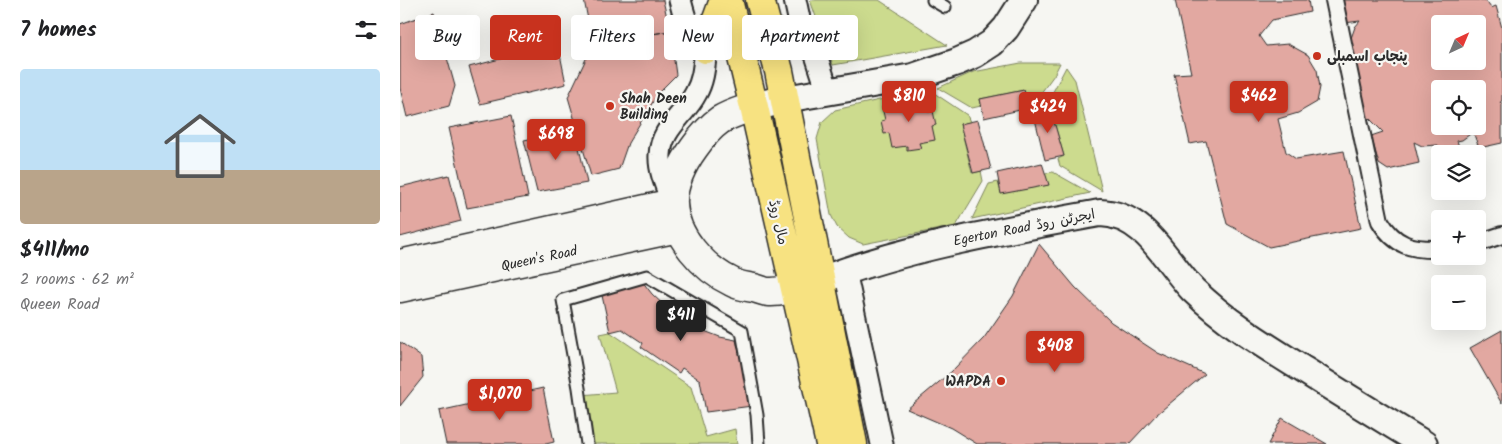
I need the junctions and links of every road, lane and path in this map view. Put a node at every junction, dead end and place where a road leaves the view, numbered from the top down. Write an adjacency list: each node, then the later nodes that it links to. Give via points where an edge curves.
1 (680, 0): 10 (street)
2 (724, 0): 11 (main road)
3 (728, 0): 15 (main road, مال روڈ)
4 (760, 0): 14 (main road)
5 (795, 0): 13 (street, via 803,37 816,55)
6 (933, 0): 9 (lane)
7 (1024, 0): 13 (street, via 1006,28 975,54 913,77)
8 (1334, 0): 19 (street, via 1380,221 1397,242 1413,248)
9 (945, 6)
10 (684, 15)
11 (718, 15)
12 (705, 60): 16 (street, via 696,94 668,130 661,146 660,164)
13 (828, 92): 14 (street)
14 (785, 99): 15 (main road); 21 (main road)
15 (754, 107): 16 (main road, via 719,121 698,142 682,170); 23 (main road, مال روڈ)
16 (675, 215): 20 (main road, Queen's Road); 22 (main road, Queen's Road); 23 (main road, via 690,246 713,271 734,284 769,292)
17 (1502, 235): 18 (street)
18 (1486, 240)
19 (1431, 249)
20 (400, 264)
21 (833, 275): 23 (main road); 27 (main road); 28 (street); 29 (street, Egerton Road ایجرٹن روڈ, via 954,240 1100,212 1112,213 1133,223 1157,243 1193,289 1234,326)
22 (400, 288)
23 (795, 288): 26 (main road, مال روڈ)
24 (587, 444): 25 (lane, via 563,300 648,276 742,331)
25 (759, 444)
26 (830, 444)
27 (853, 444)
28 (882, 444)
29 (1423, 444)

